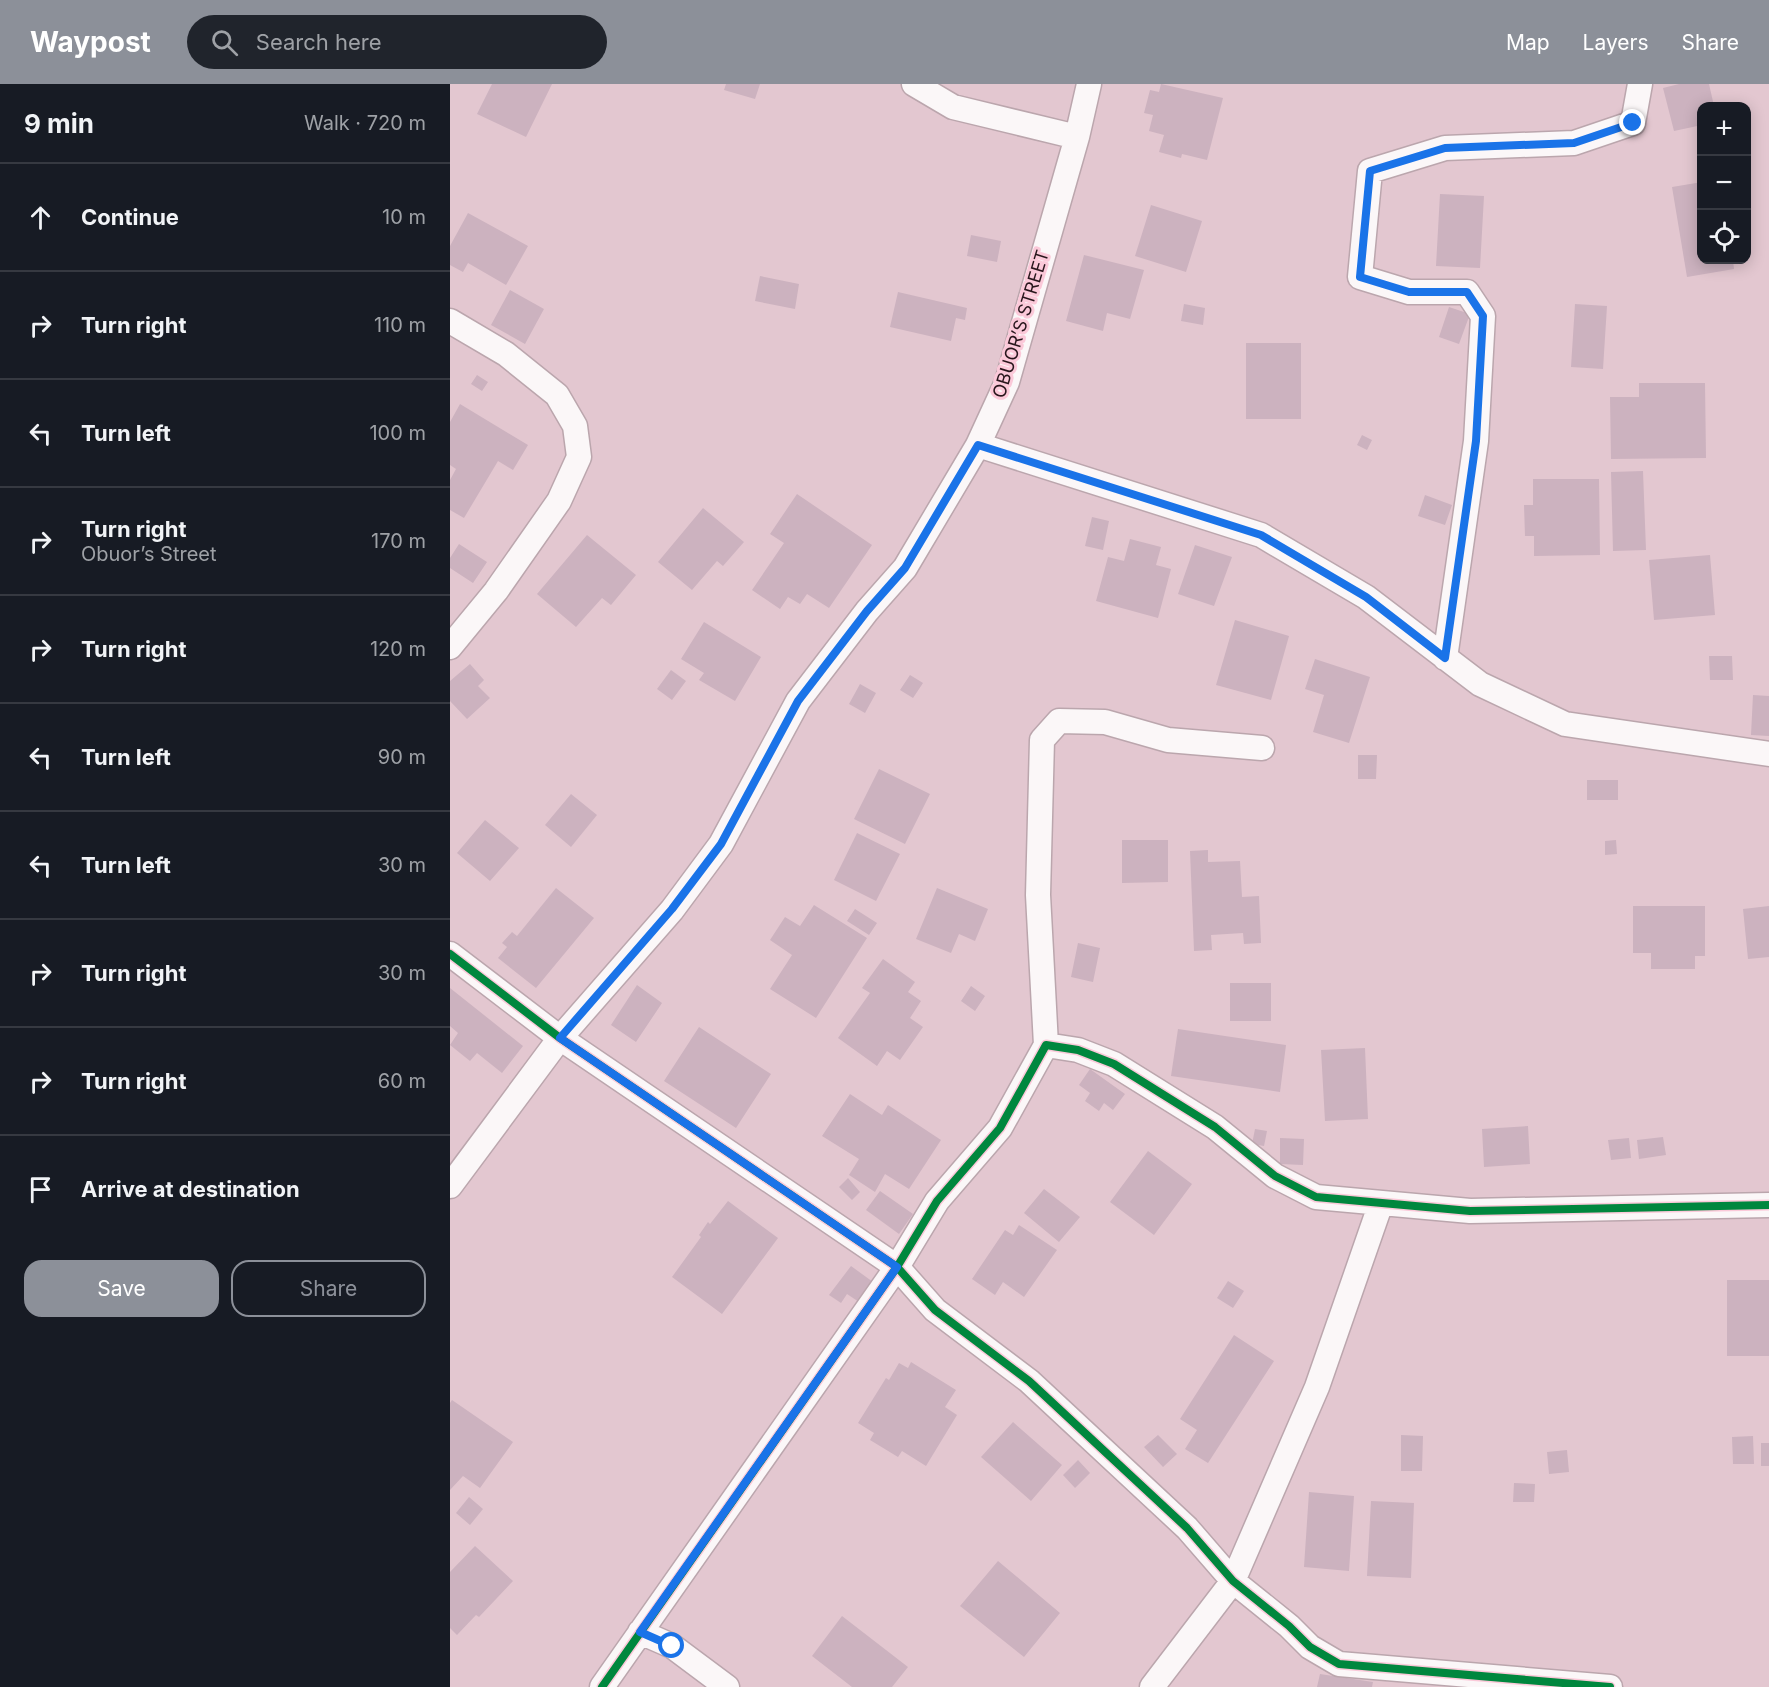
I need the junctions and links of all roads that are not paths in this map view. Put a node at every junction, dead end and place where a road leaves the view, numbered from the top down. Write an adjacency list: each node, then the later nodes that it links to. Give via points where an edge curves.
1 (914, 84): 4 (street, via 953,107)
2 (1089, 84): 4 (street, OBUOR’S STREET)
3 (1640, 84): 8 (street, via 1633,123 1574,143 1445,148 1370,171 1360,277 1409,292 1467,292 1483,316 1476,441)
4 (1077, 137): 6 (street, OBUOR’S STREET, via 1007,382)
5 (450, 321): 7 (street, via 506,354 557,395 575,426 579,458 559,501 496,591)
6 (978, 445): 8 (street, via 1261,535 1366,597); 12 (street, OBUOR’S STREET, via 905,568 798,701 721,844 672,909)
7 (450, 647)
8 (1445, 658): 10 (street, via 1480,684 1565,724)
9 (1262, 748): 13 (street, via 1168,740 1105,722 1059,721 1042,740 1038,896)
10 (1769, 754)
11 (450, 954): 12 (street)
12 (560, 1038): 14 (street, OBUOR’S STREET); 17 (street)
13 (1046, 1045): 15 (street, via 1078,1050 1114,1064 1215,1127 1275,1176 1316,1197); 17 (street, via 1000,1128 937,1201)
14 (450, 1186)
15 (1381, 1203): 16 (street, via 1470,1211); 18 (street, via 1317,1387)
16 (1769, 1205)
17 (897, 1267): 18 (street, via 935,1310 1038,1389 1187,1528); 19 (street)
18 (1233, 1581): 20 (street, via 1310,1647 1339,1664); 23 (street)
19 (640, 1632): 21 (street); 22 (street, via 672,1646)
20 (1426, 1679): 24 (street)
21 (602, 1687)
22 (727, 1687)
23 (1152, 1687)
24 (1610, 1687)

